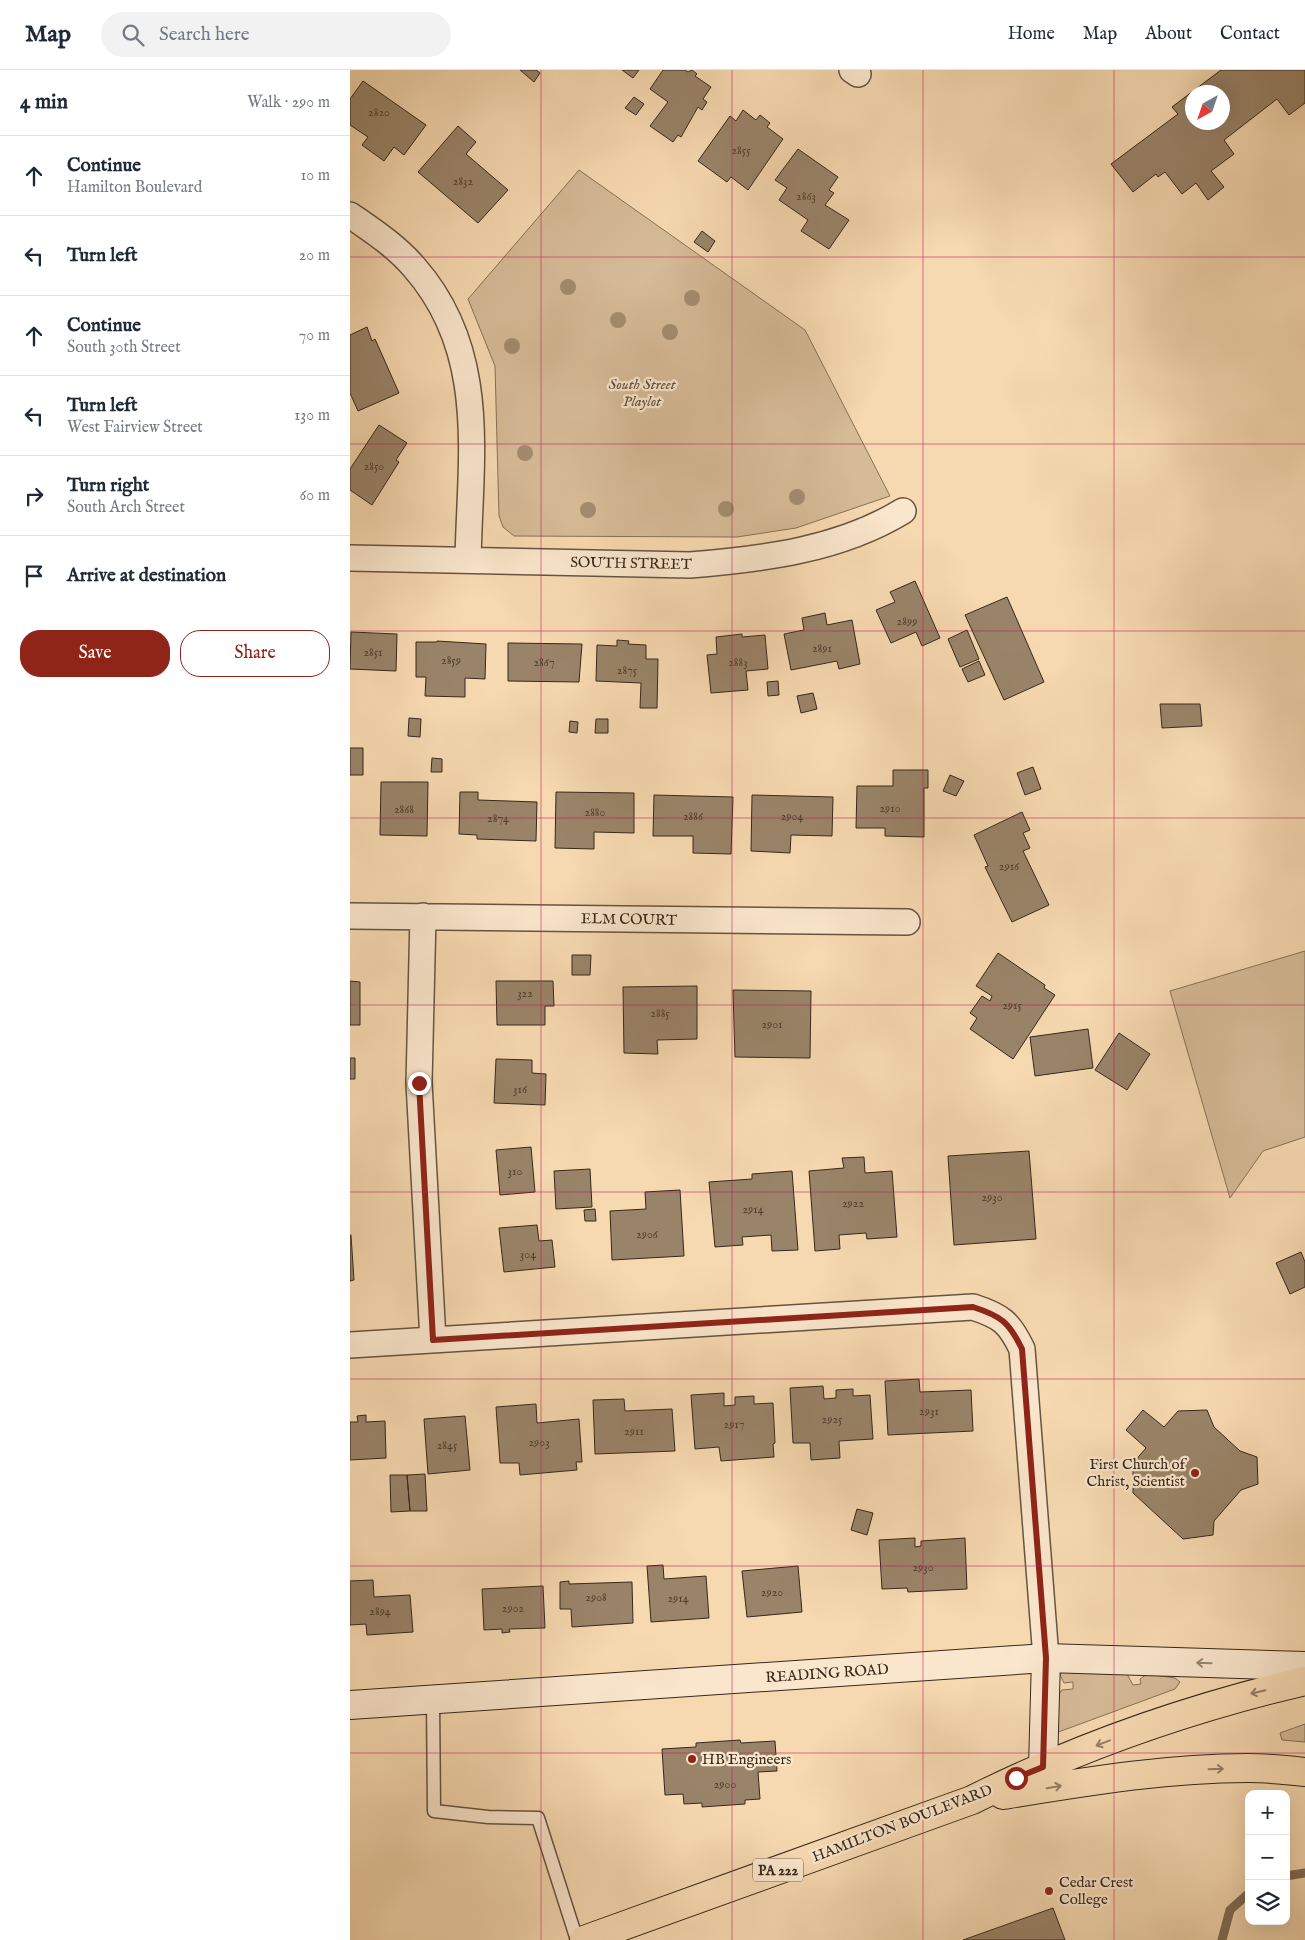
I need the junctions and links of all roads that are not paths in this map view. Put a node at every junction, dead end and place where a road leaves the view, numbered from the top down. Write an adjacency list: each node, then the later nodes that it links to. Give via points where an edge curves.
1 (350, 215): 4 (street, via 386,240 414,267 437,298 455,333 466,370 471,409)
2 (902, 511): 4 (street, SOUTH STREET, via 853,535 800,551 745,561 690,564)
3 (350, 558): 4 (street, SOUTH STREET)
4 (468, 560)
5 (350, 916): 6 (street, ELM COURT)
6 (423, 916): 7 (street, ELM COURT); 8 (street, via 419,1083)
7 (907, 922)
8 (433, 1340): 9 (street); 10 (street, via 973,1307 995,1314 1013,1330 1022,1349)
9 (350, 1345)
10 (1046, 1658): 11 (street, READING ROAD, one-way to 10); 13 (street, READING ROAD); 15 (street)
11 (1305, 1666)
12 (1305, 1680): 15 (main road, HAMILTON BOULEVARD / PA 222, one-way to 15, via 1192,1711)
13 (433, 1700): 14 (street, READING ROAD); 18 (lane, via 434,1811 538,1818)
14 (350, 1705)
15 (1043, 1767): 17 (main road, HAMILTON BOULEVARD / PA 222)
16 (1305, 1772): 17 (main road, PA 222, one-way to 16, via 1172,1771 1249,1768)
17 (972, 1800): 19 (main road, HAMILTON BOULEVARD / PA 222)
18 (577, 1940)
19 (584, 1940)

